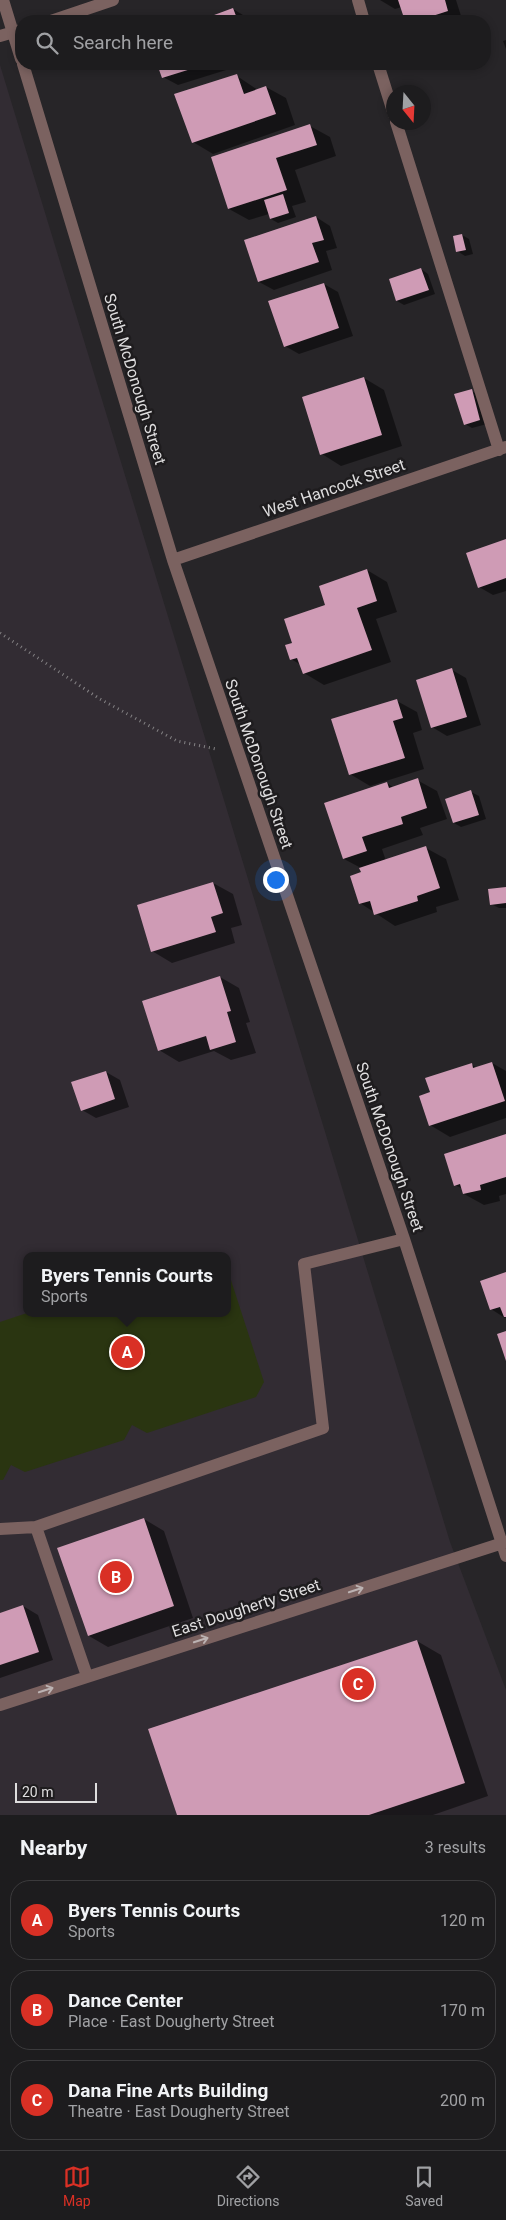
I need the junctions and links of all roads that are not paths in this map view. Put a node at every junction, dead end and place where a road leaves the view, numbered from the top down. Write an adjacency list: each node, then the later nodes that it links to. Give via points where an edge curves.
1 (3, 0): 6 (street)
2 (113, 0): 4 (street)
3 (358, 0): 5 (street)
4 (69, 15)
5 (362, 15)
6 (15, 27)
7 (15, 32): 8 (street)
8 (0, 36)
9 (25, 70): 14 (street, South McDonough Street)
10 (380, 70): 11 (street)
11 (386, 90)
12 (399, 130): 13 (street)
13 (502, 448): 14 (street, West Hancock Street)
14 (173, 560): 15 (street, South McDonough Street)
15 (404, 1239): 16 (street, via 304,1264 323,1428); 18 (street, South McDonough Street)
16 (36, 1527): 17 (street); 20 (street)
17 (0, 1529)
18 (504, 1542): 19 (street, South McDonough Street); 20 (street, East Dougherty Street, one-way to 18)
19 (506, 1556)
20 (87, 1676): 21 (street, East Dougherty Street, one-way to 20)
21 (0, 1705)

